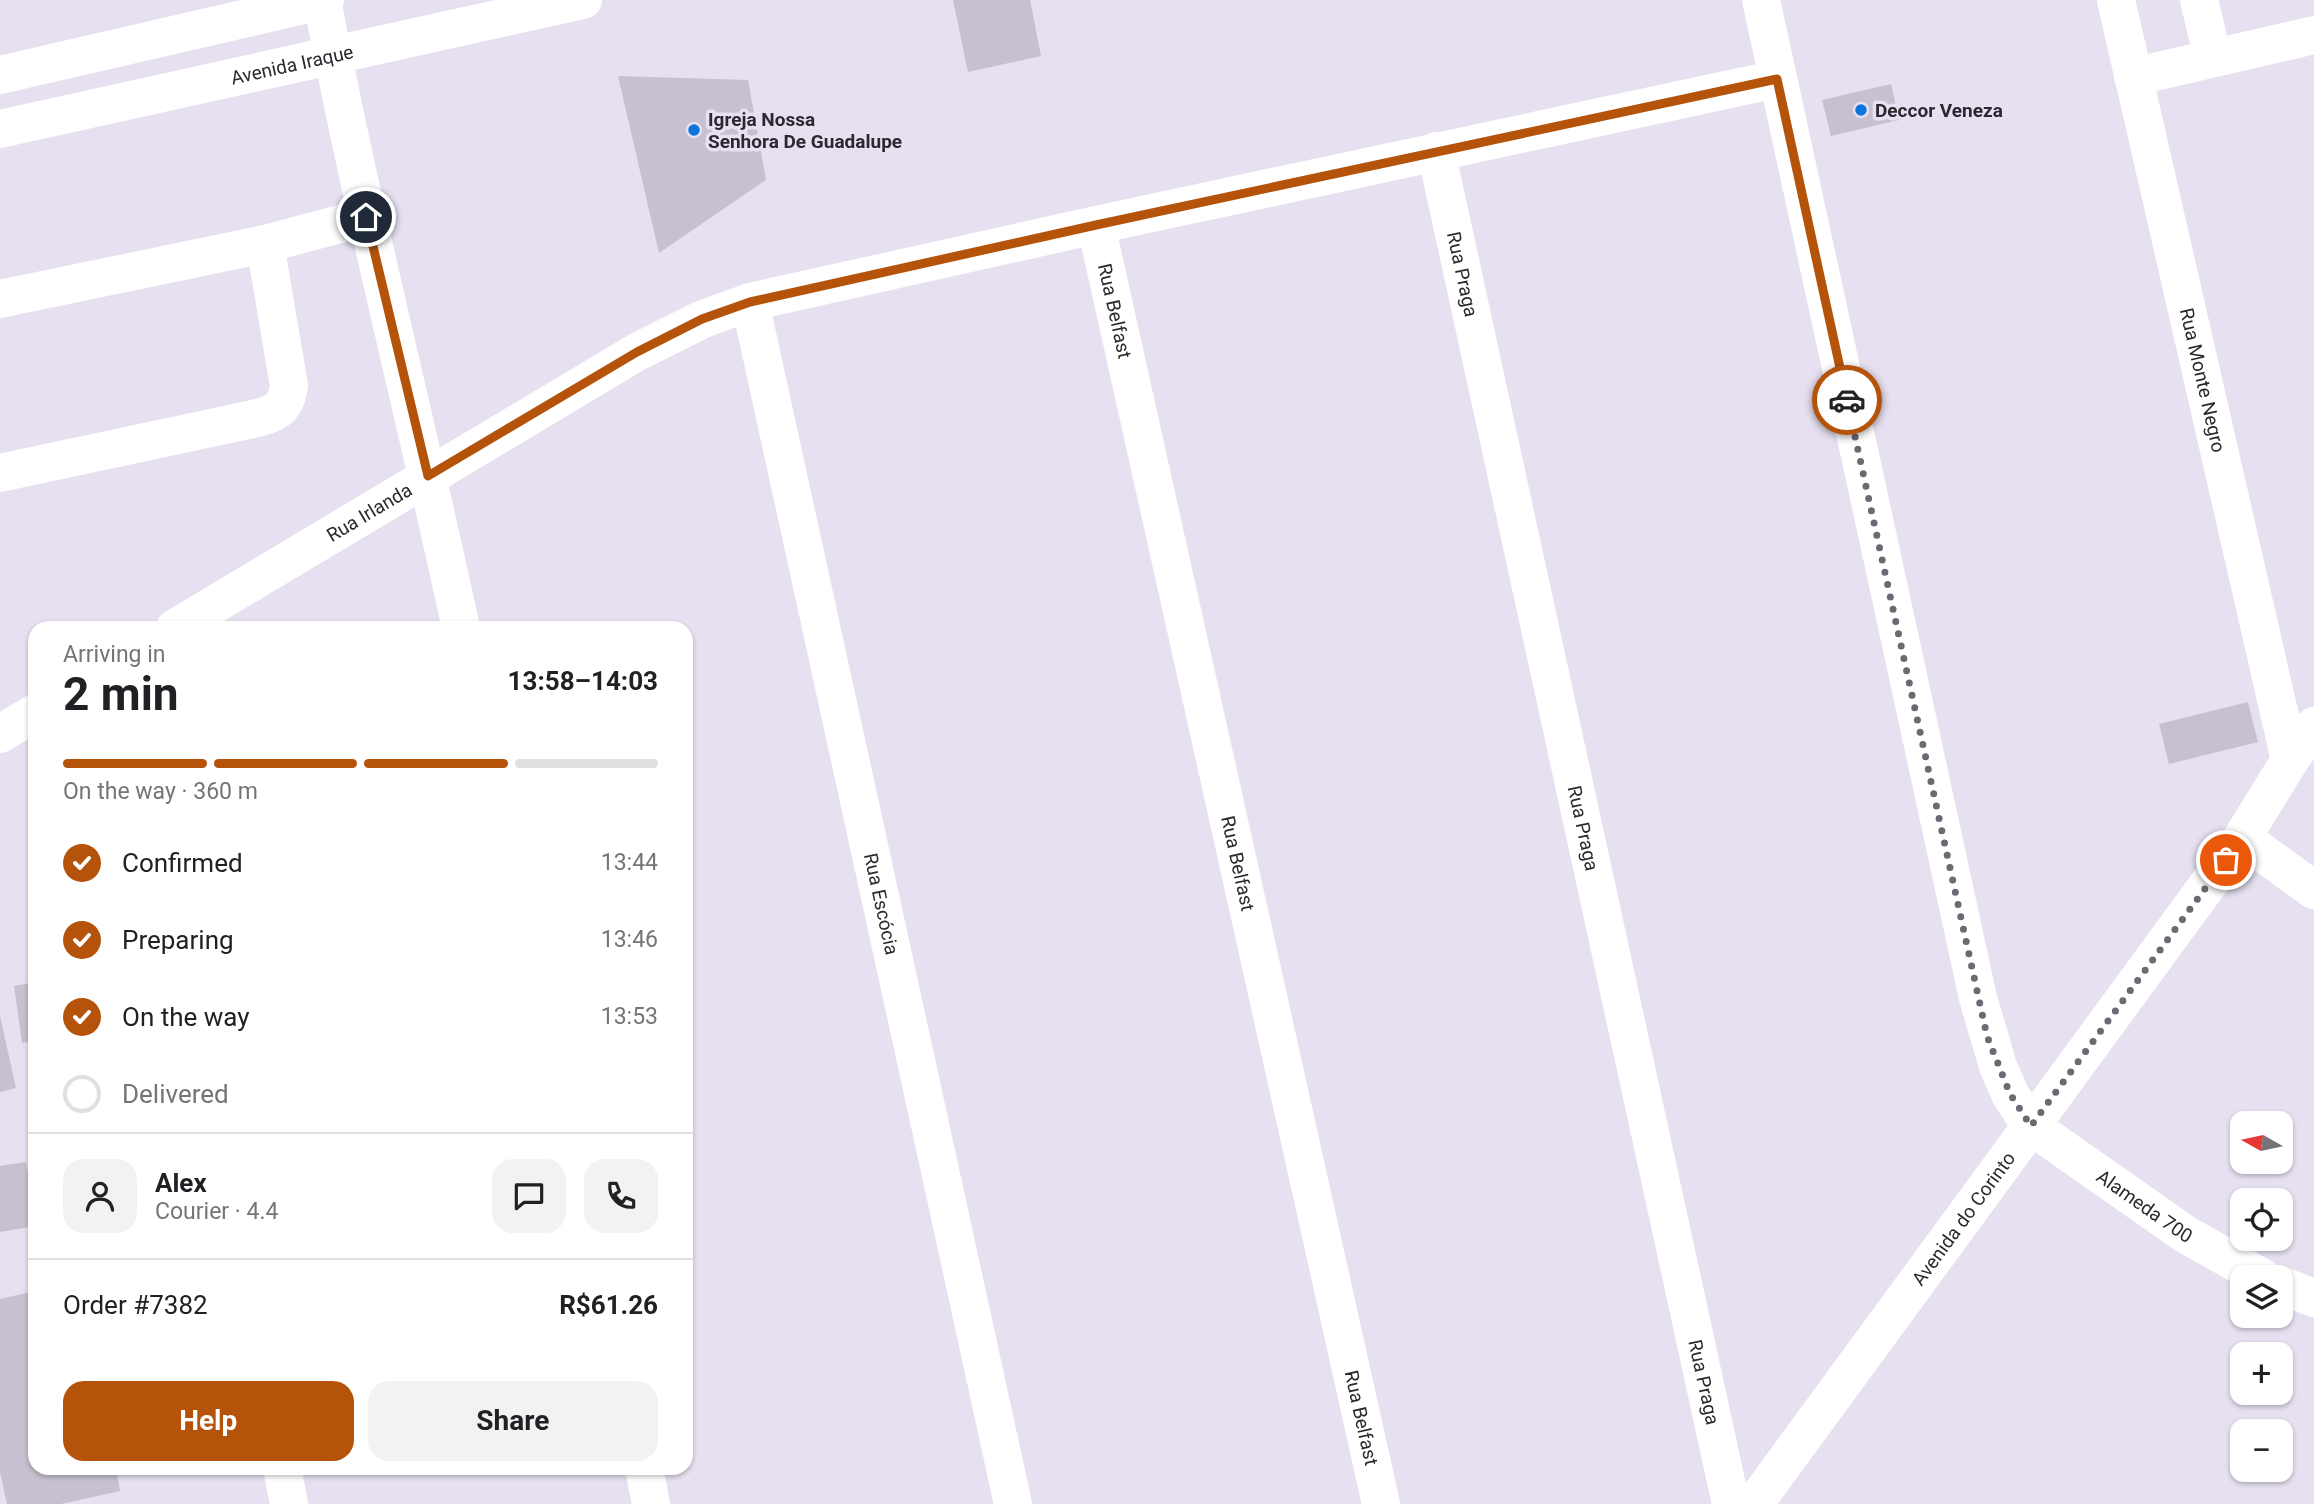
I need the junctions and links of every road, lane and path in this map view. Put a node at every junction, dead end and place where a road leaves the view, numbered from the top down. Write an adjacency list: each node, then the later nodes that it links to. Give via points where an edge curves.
1 (323, 0): 7 (street); 9 (street)
2 (583, 0): 7 (street, Avenida Iraque)
3 (1761, 0): 11 (street)
4 (2116, 0): 10 (street, Rua Monte Negro)
5 (2199, 0): 8 (street)
6 (2314, 35): 8 (street)
7 (332, 56): 12 (street, Avenida Iraque); 14 (street)
8 (2213, 58): 10 (street)
9 (0, 75)
10 (2133, 77): 26 (street, Rua Monte Negro)
11 (1777, 79): 13 (street, Rua Irlanda); 29 (street, via 1981,1011 2010,1094)
12 (0, 129)
13 (1436, 151): 15 (street, Rua Irlanda); 39 (street, Rua Praga)
14 (366, 217): 16 (street); 20 (street)
15 (1096, 225): 18 (street, Rua Irlanda); 38 (street, Rua Belfast)
16 (265, 244): 17 (street); 19 (street, via 289,386 282,407 253,419)
17 (0, 299)
18 (750, 302): 20 (street, Rua Irlanda, via 702,319 637,352); 37 (street, Rua Escócia)
19 (0, 473)
20 (428, 476): 21 (street, Rua Irlanda); 22 (street)
21 (186, 621)
22 (459, 621)
23 (28, 717): 25 (street)
24 (2314, 726): 26 (street, Avenida do Corinto)
25 (0, 734)
26 (2290, 760): 27 (street, Avenida do Corinto)
27 (2242, 838): 28 (street); 29 (street, Avenida do Corinto)
28 (2314, 890)
29 (2031, 1126): 30 (street, Alameda 700, via 2185,1234); 40 (street, Avenida do Corinto)
30 (2240, 1265)
31 (2293, 1290): 32 (street)
32 (2314, 1298)
33 (283, 1475): 35 (street)
34 (645, 1475): 36 (street)
35 (289, 1504)
36 (651, 1504)
37 (1013, 1504)
38 (1381, 1504)
39 (1731, 1504)
40 (1754, 1504)

